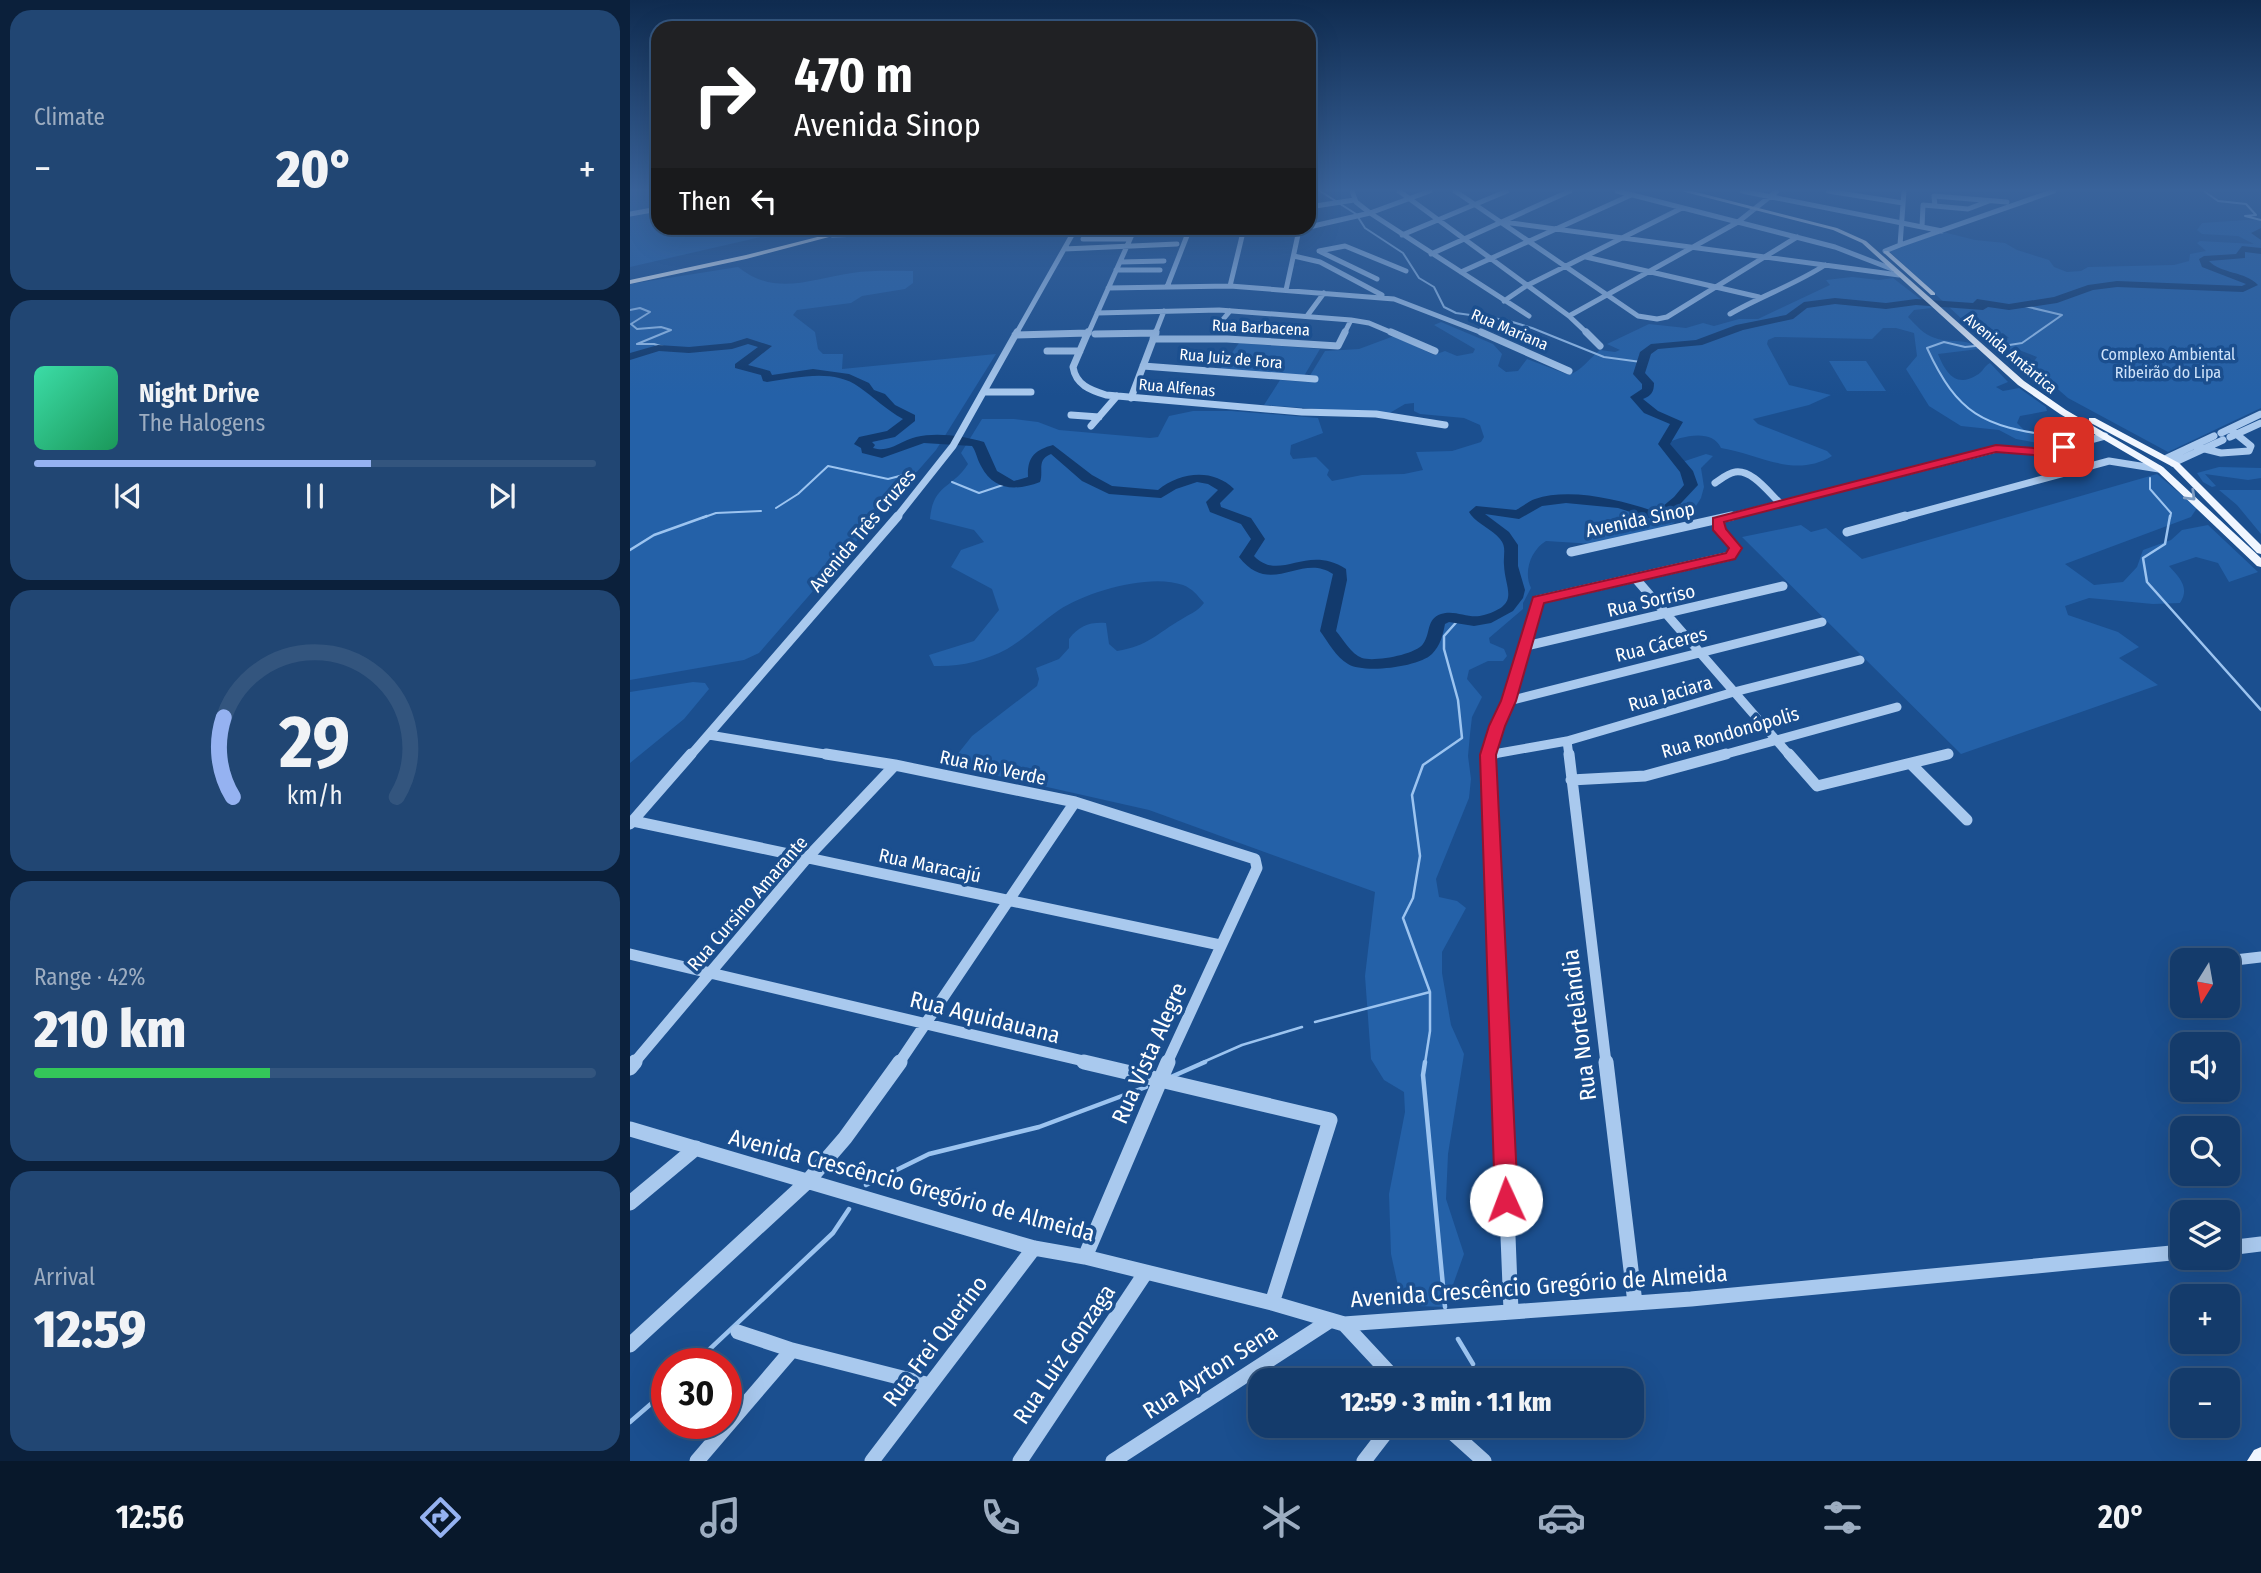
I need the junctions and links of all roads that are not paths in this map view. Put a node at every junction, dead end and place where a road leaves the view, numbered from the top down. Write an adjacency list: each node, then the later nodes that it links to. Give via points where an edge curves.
1 (723, 259): 34 (highway)
2 (740, 259): 34 (highway)
3 (1059, 259): 57 (street, Avenida Três Cruzes)
4 (1120, 259): 23 (street, Rua Alfenas)
5 (1178, 259): 37 (street)
6 (1236, 259): 35 (street)
7 (1293, 259): 40 (street)
8 (1313, 259): 44 (street)
9 (1336, 259): 33 (street)
10 (1377, 259): 29 (street)
11 (1440, 259): 30 (street)
12 (1491, 259): 30 (street); 36 (street)
13 (1555, 259): 25 (street)
14 (1581, 259): 25 (street)
15 (1595, 259): 31 (street)
16 (1672, 259): 31 (street)
17 (1761, 259): 38 (street)
18 (1787, 259): 24 (street)
19 (1869, 259): 26 (street)
20 (1882, 259): 26 (main road, Avenida Antártica)
21 (1894, 259): 82 (main road, Avenida Antártica, via 1981,340 2059,401)
22 (1164, 261): 23 (street)
23 (1119, 262): 27 (street, Rua Alfenas)
24 (1825, 265): 32 (street); 43 (street)
25 (1565, 266): 36 (street); 42 (street)
26 (1892, 268): 32 (main road, Avenida Antártica)
27 (1116, 270): 28 (street); 39 (street, Rua Alfenas)
28 (1160, 270)
29 (1406, 271)
30 (1461, 272): 45 (street)
31 (1651, 272): 38 (street); 42 (street)
32 (1899, 275): 78 (main road, Avenida Antártica, via 2021,383)
33 (1377, 279)
34 (630, 280)
35 (1230, 286): 37 (street, Rua Mariana); 40 (street, Rua Mariana)
36 (1527, 286): 45 (street); 52 (street)
37 (1167, 287): 39 (street, Rua Mariana)
38 (1716, 287): 42 (street, via 1657,319 1639,316); 43 (street)
39 (1108, 288): 48 (street, Rua Alfenas)
40 (1286, 290): 41 (street, Rua Mariana)
41 (1324, 293): 44 (street, Rua Mariana); 50 (street)
42 (1608, 295): 52 (street)
43 (1759, 297): 49 (street)
44 (1389, 298): 65 (street, Rua Mariana)
45 (1504, 301): 51 (street)
46 (1230, 311): 47 (street); 50 (street); 54 (street, via 1220,323)
47 (1164, 312): 48 (street); 58 (street)
48 (1097, 313): 56 (street, Rua Alfenas)
49 (1730, 314)
50 (1307, 316): 53 (street)
51 (1529, 316)
52 (1569, 316): 60 (street)
53 (1351, 320): 58 (street, Rua Barbacena, via 1338,345); 63 (street)
54 (1237, 326)
55 (1123, 331): 56 (street); 58 (street); 59 (street)
56 (1092, 333): 57 (street); 62 (street, Rua Alfenas)
57 (1015, 335): 67 (street, Avenida Três Cruzes)
58 (1154, 336): 64 (street)
59 (1120, 345)
60 (1600, 346)
61 (1047, 351): 62 (street)
62 (1080, 351): 69 (street, Rua Alfenas, via 1073,367 1075,378 1090,391)
63 (1436, 351)
64 (1143, 366): 66 (street, Rua Juiz de Fora); 70 (street)
65 (1569, 370)
66 (1315, 379)
67 (984, 392): 68 (street); 103 (street, Avenida Três Cruzes, via 953,446 889,527)
68 (1031, 392)
69 (1117, 396): 70 (street, Rua Alfenas); 73 (street)
70 (1131, 398): 75 (street, Rua Alfenas, via 1376,414)
71 (2261, 414): 77 (street)
72 (1071, 415): 73 (street)
73 (1099, 417): 76 (street)
74 (2261, 423): 77 (street)
75 (1445, 425)
76 (1091, 426)
77 (2224, 435): 79 (street); 80 (street); 80 (street, via 2251,446 2249,451)
78 (2105, 436): 81 (main road, Avenida Antártica); 87 (street, Avenida Sinop, via 2046,452 1996,449)
79 (2193, 446): 80 (street); 82 (street)
80 (2202, 450): 82 (street)
81 (2138, 454): 82 (main road, via 2136,451 2142,450); 83 (street); 84 (main road, Avenida Antártica)
82 (2167, 459): 85 (main road, Avenida Antártica)
83 (2125, 462): 84 (street); 89 (street, via 2109,461)
84 (2160, 469): 85 (main road, via 2177,475); 92 (main road, Avenida Antártica, one-way to 92)
85 (2184, 472): 90 (main road, Avenida Antártica)
86 (1715, 483): 87 (street, via 1741,472)
87 (1780, 503): 88 (street, Avenida Sinop)
88 (1717, 520): 91 (street, Avenida Sinop); 93 (street, Avenida Sinop, via 1735,548 1734,554)
89 (1847, 532)
90 (2261, 551)
91 (1571, 552)
92 (2261, 564)
93 (1635, 578): 95 (street); 97 (street, Avenida Sinop, via 1538,600)
94 (1783, 586): 95 (street, Rua Sorriso)
95 (1667, 612): 97 (street, Rua Sorriso); 98 (street)
96 (1822, 622): 98 (street, Rua Cáceres)
97 (1526, 646): 101 (street, Avenida Sinop)
98 (1701, 652): 100 (street); 101 (street, Rua Cáceres)
99 (1860, 660): 100 (street, Rua Jaciara)
100 (1734, 692): 104 (street); 105 (street, Rua Jaciara)
101 (1508, 701): 107 (street, Avenida Sinop)
102 (1896, 707): 104 (street, Rua Rondonópolis)
103 (709, 735): 109 (street, Rua Rio Verde); 113 (street, Avenida Três Cruzes)
104 (1775, 739): 108 (street, via 1817,786); 110 (street, Rua Rondonópolis, via 1645,776)
105 (1567, 741): 107 (street, Rua Jaciara); 110 (street, Rua Nortelândia)
106 (1948, 754): 108 (street)
107 (1488, 755): 137 (street, Avenida Sinop)
108 (1911, 764): 112 (street)
109 (895, 765): 111 (street, Rua Rio Verde); 114 (street, Rua Cursino Amarante)
110 (1571, 780): 136 (street, Rua Nortelândia)
111 (1075, 802): 115 (street, Rua Rio Verde, via 1255,859); 116 (street)
112 (1967, 820)
113 (631, 823): 114 (street, Rua Maracajú)
114 (807, 858): 116 (street, Rua Maracajú); 121 (street, Rua Cursino Amarante)
115 (1257, 868): 117 (street, Rua Vista Alegre)
116 (1008, 901): 117 (street, Rua Maracajú); 122 (street)
117 (1220, 945): 124 (street, Rua Vista Alegre)
118 (630, 954): 121 (street, Rua Aquidauana)
119 (2261, 957): 120 (street)
120 (2240, 959)
121 (709, 972): 122 (street, Rua Aquidauana); 123 (street, Rua Cursino Amarante)
122 (926, 1025): 124 (street, Rua Aquidauana); 127 (street, via 853,1129)
123 (630, 1068)
124 (1159, 1081): 133 (street, Rua Vista Alegre); 135 (street, Rua Aquidauana, via 1330,1121)
125 (630, 1129): 126 (street, Avenida Crescêncio Gregório de Almeida)
126 (696, 1149): 127 (street, Avenida Crescêncio Gregório de Almeida); 128 (street)
127 (807, 1182): 131 (street, Avenida Crescêncio Gregório de Almeida); 140 (street)
128 (630, 1203)
129 (2261, 1244): 130 (street)
130 (2240, 1247)
131 (1034, 1248): 133 (street, Avenida Crescêncio Gregório de Almeida); 143 (street, Rua Frei Querino)
132 (2170, 1253): 136 (street, Avenida Crescêncio Gregório de Almeida)
133 (1085, 1257): 134 (street, Avenida Crescêncio Gregório de Almeida)
134 (1146, 1272): 135 (street, Avenida Crescêncio Gregório de Almeida); 149 (street, Rua Luiz Gonzaga)
135 (1272, 1303): 138 (street, Avenida Crescêncio Gregório de Almeida)
136 (1634, 1303): 137 (street, Avenida Crescêncio Gregório de Almeida)
137 (1511, 1311): 138 (street, Avenida Crescêncio Gregório de Almeida)
138 (1338, 1322): 142 (street); 150 (street, Rua Ayrton Sena)
139 (738, 1332): 141 (street)
140 (630, 1345)
141 (792, 1350): 143 (street); 147 (street)
142 (1384, 1368)
143 (930, 1385): 148 (street, Rua Frei Querino)
144 (1382, 1438): 151 (street)
145 (1458, 1438): 152 (street)
146 (2261, 1457): 153 (main road)
147 (697, 1461)
148 (872, 1461)
149 (1020, 1461)
150 (1113, 1461)
151 (1364, 1461)
152 (1484, 1461)
153 (2258, 1461)

